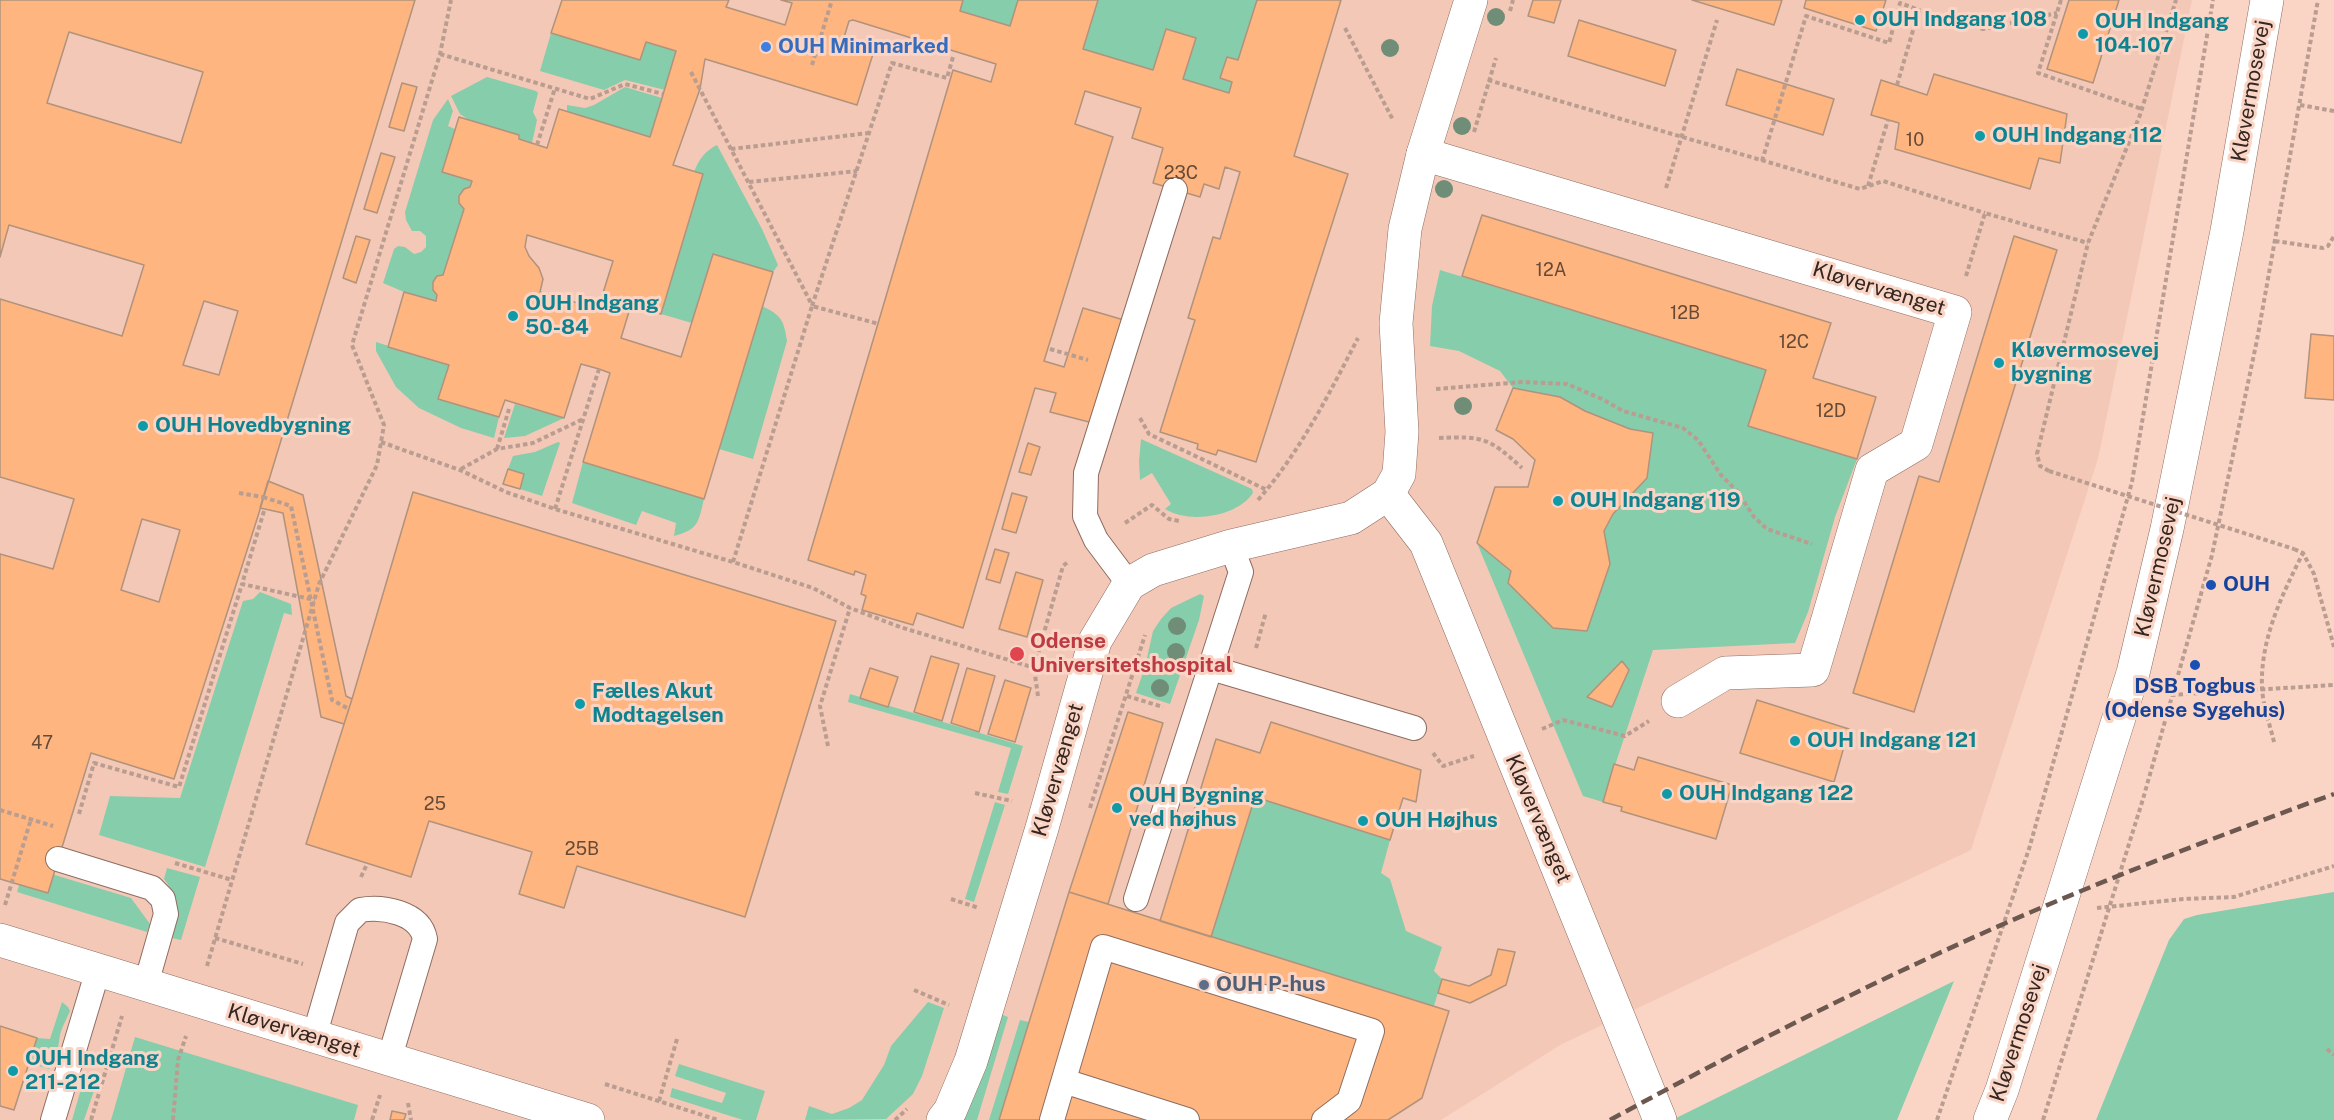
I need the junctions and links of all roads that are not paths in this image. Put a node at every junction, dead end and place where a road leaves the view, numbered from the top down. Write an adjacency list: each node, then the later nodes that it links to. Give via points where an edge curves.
1 (1471, 0): 3 (street)
2 (2267, 0): 26 (street, Kløvermosevej, via 2227,231 2167,529 2133,673)
3 (1423, 154): 5 (street, via 1405,229 1396,323 1402,454 1399,474); 9 (street, Kløvervænget, via 1955,312 1916,444 1872,470 1813,670 1725,673)
4 (1175, 190): 7 (lane, via 1086,473 1085,516 1096,540)
5 (1388, 494): 6 (street, Kløvervænget, via 1352,518); 25 (street, Kløvervænget, via 1426,543)
6 (1231, 546): 7 (street, Kløvervænget, via 1153,570); 8 (lane, via 1241,572)
7 (1129, 584): 21 (street, Kløvervænget, via 1095,641 971,1061)
8 (1211, 668): 10 (lane); 12 (lane)
9 (1678, 701)
10 (1414, 728)
11 (58, 859): 15 (lane, via 152,888 162,899 166,914)
12 (1136, 899)
13 (0, 940): 14 (street, Kløvervænget)
14 (98, 970): 15 (street, Kløvervænget); 19 (lane)
15 (146, 984): 16 (street, Kløvervænget)
16 (314, 1037): 17 (street, Kløvervænget); 17 (lane, via 347,923 360,910 382,908 419,924 425,939)
17 (389, 1060): 20 (street, Kløvervænget)
18 (1064, 1081): 22 (lane); 23 (lane); 24 (lane, via 1103,947 1372,1031 1349,1101)
19 (53, 1120)
20 (588, 1120)
21 (943, 1120)
22 (1052, 1120)
23 (1187, 1120)
24 (1324, 1120)
25 (1660, 1120)
26 (1990, 1120)

